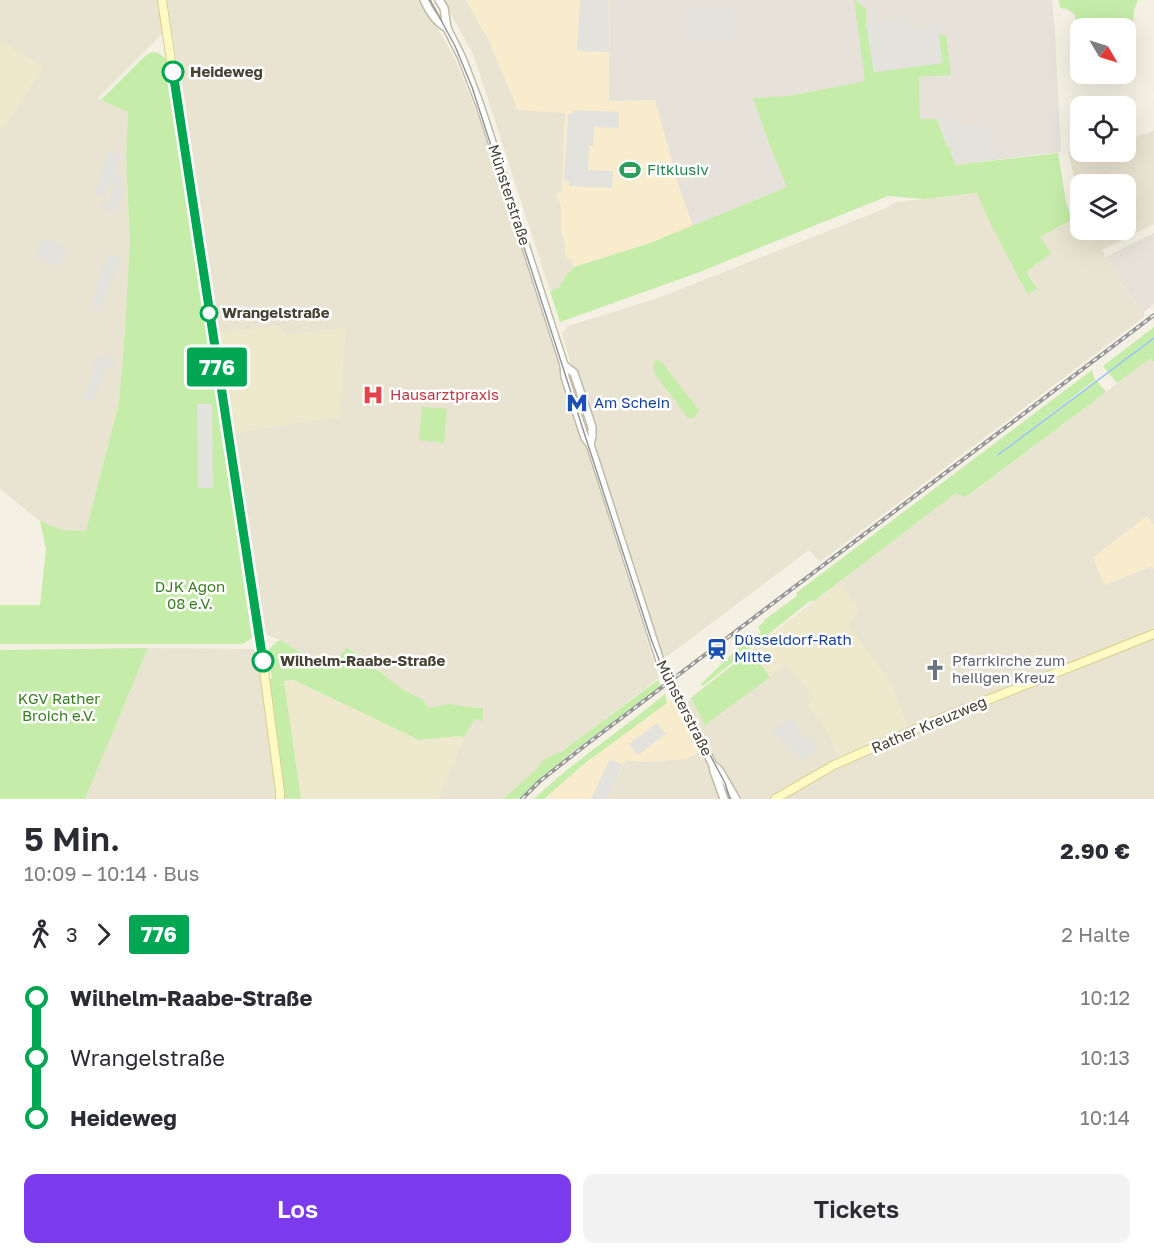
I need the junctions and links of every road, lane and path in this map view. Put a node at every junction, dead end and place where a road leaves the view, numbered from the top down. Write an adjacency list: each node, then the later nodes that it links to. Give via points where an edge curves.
1 (162, 0): 7 (main road)
2 (424, 0): 4 (street, Münsterstraße, via 431,14)
3 (439, 0): 4 (street, Münsterstraße)
4 (447, 28): 6 (street, Münsterstraße, via 480,105 660,661)
5 (1154, 634): 10 (main road, Rather Kreuzweg, via 932,722 834,765)
6 (713, 765): 8 (street, Münsterstraße); 9 (street, Münsterstraße)
7 (282, 796)
8 (724, 799)
9 (736, 799)
10 (775, 799)

